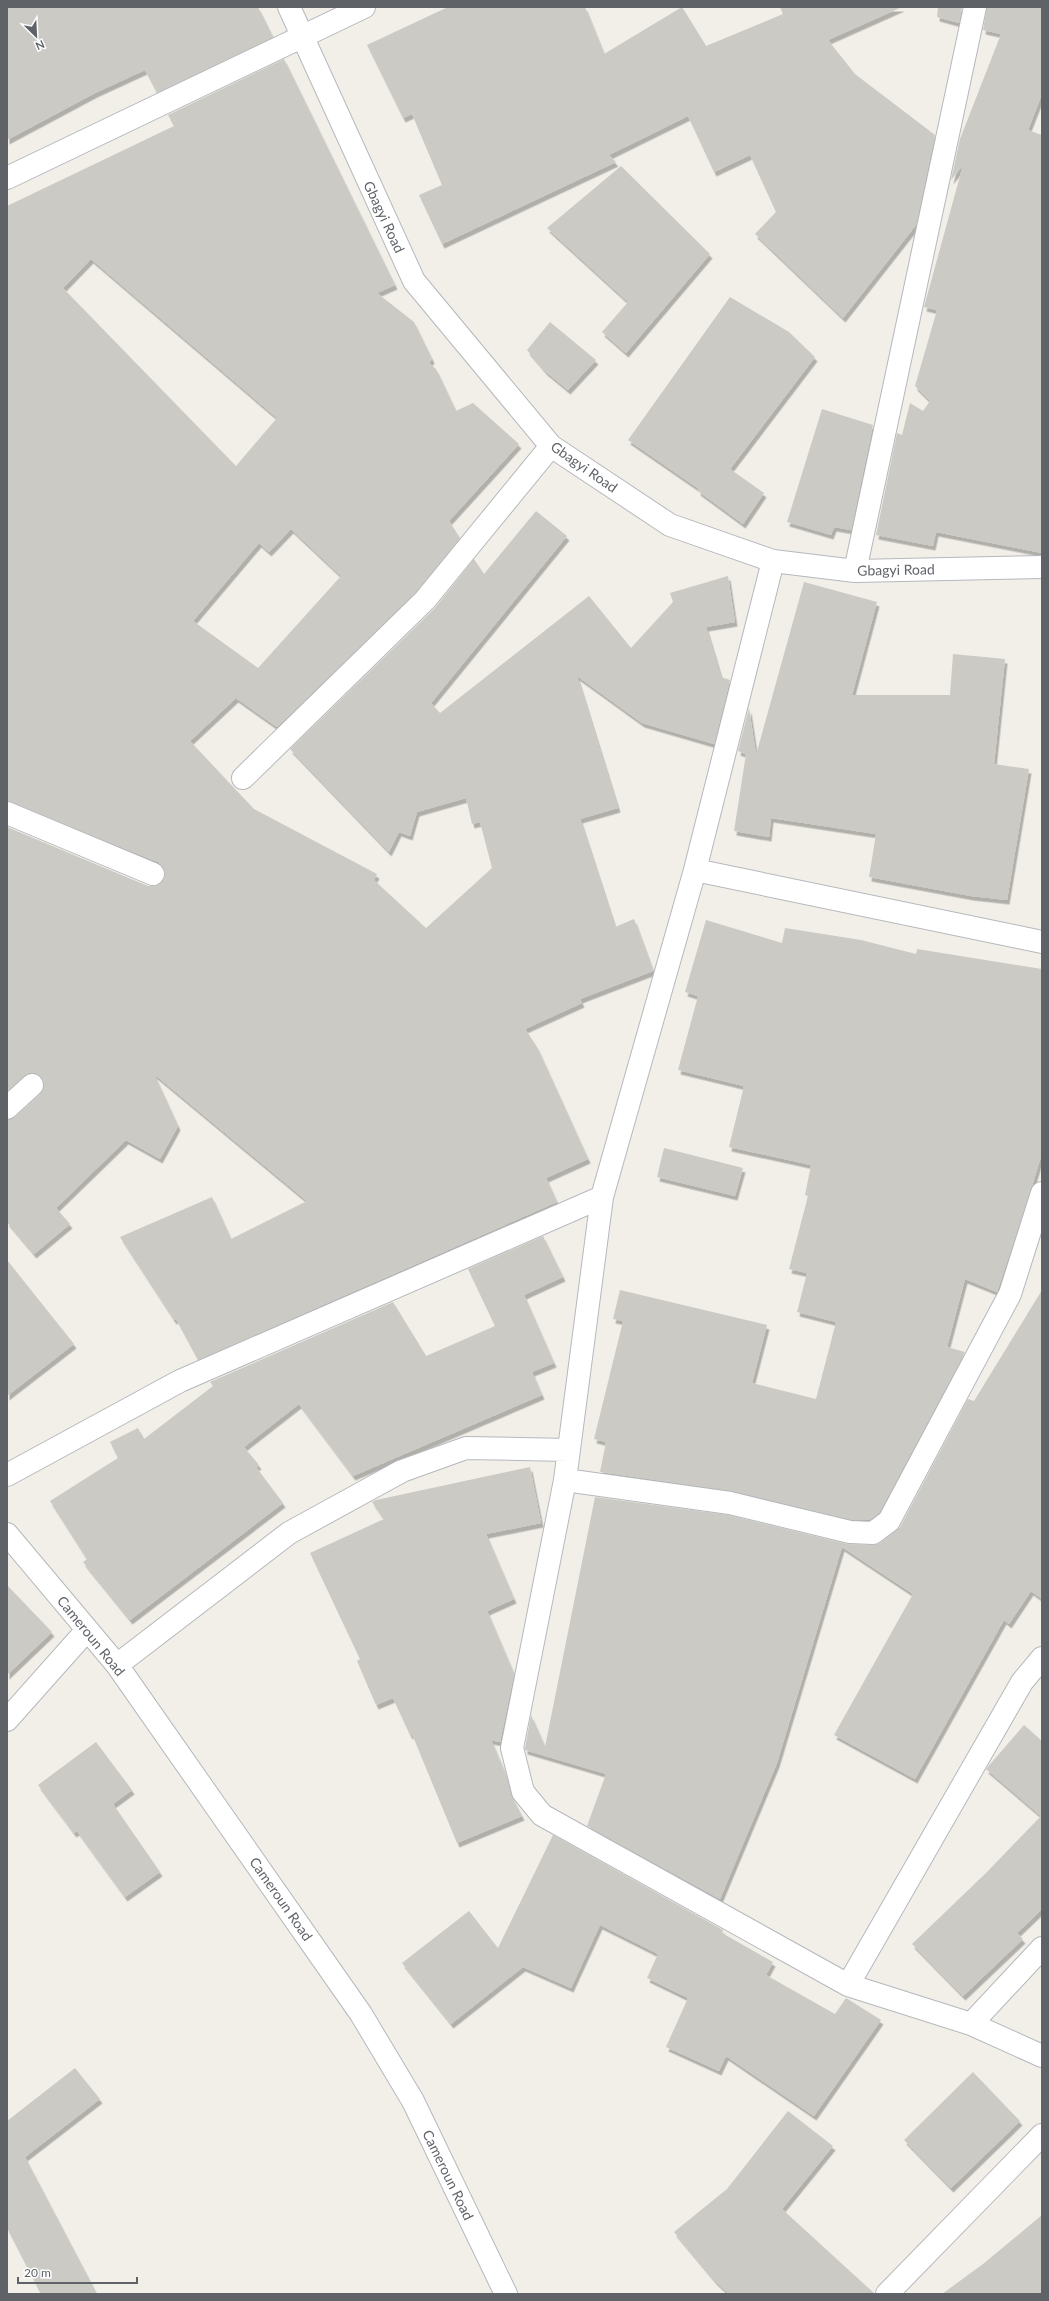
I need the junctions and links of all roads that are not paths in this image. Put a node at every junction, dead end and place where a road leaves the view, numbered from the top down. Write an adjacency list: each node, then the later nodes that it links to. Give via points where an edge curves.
1 (290, 7): 4 (street, Gbagyi Road)
2 (364, 7): 4 (street)
3 (975, 7): 9 (street)
4 (302, 37): 5 (street); 6 (street, Gbagyi Road, via 414,281)
5 (7, 178)
6 (551, 446): 7 (street, Gbagyi Road, via 670,525); 10 (street, via 425,600)
7 (773, 560): 9 (street, Gbagyi Road); 12 (street)
8 (1042, 567): 9 (street, Gbagyi Road)
9 (855, 571)
10 (243, 778)
11 (7, 813): 13 (street)
12 (695, 870): 14 (street); 18 (street)
13 (153, 874)
14 (1042, 942)
15 (32, 1085): 16 (street)
16 (7, 1108)
17 (1042, 1193): 21 (street, via 1010,1294 889,1521 873,1533 850,1532 730,1502)
18 (602, 1197): 19 (street); 20 (street, via 180,1381)
19 (568, 1450): 21 (street); 25 (street, via 466,1448 402,1471 289,1533)
20 (7, 1475)
21 (565, 1480): 28 (street, via 512,1748 523,1792 542,1815)
22 (7, 1534): 23 (street, Cameroun Road)
23 (87, 1630): 25 (street, Cameroun Road); 26 (street)
24 (1042, 1658): 28 (street, via 1022,1682)
25 (117, 1665): 32 (street, Cameroun Road, via 361,2014 413,2101)
26 (7, 1720)
27 (1042, 1948): 29 (street)
28 (848, 1985): 29 (street)
29 (971, 2024): 30 (street)
30 (1042, 2056)
31 (1042, 2135): 33 (street)
32 (506, 2294)
33 (888, 2294)

